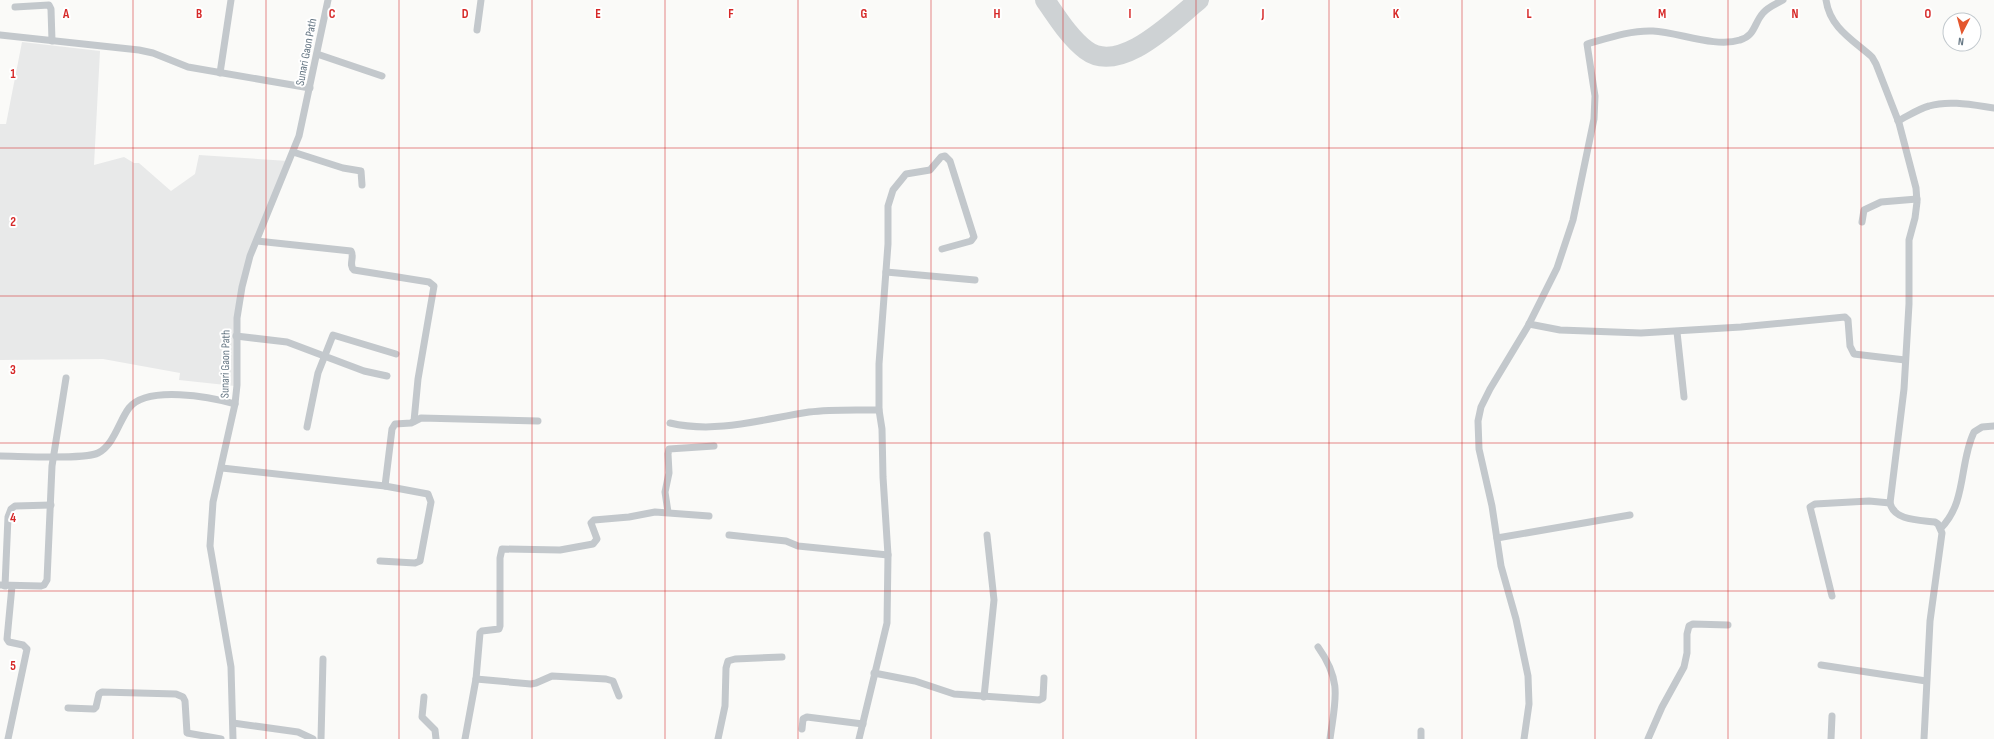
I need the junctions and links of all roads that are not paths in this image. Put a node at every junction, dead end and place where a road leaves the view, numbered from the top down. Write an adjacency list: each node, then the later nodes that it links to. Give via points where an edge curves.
1 (231, 0): 11 (street)
2 (328, 0): 10 (street, Sunari Gaon Path)
3 (481, 0): 7 (street)
4 (1783, 0): 24 (street, via 1763,12 1754,31 1740,41 1724,42 1642,31 1587,44 1595,96 1594,119 1582,182 1557,268)
5 (1826, 0): 15 (street, via 1836,27 1872,57)
6 (15, 7): 9 (street, via 49,5)
7 (477, 30)
8 (0, 35): 9 (street)
9 (52, 41): 11 (street, via 139,50 154,53 188,67)
10 (317, 54): 12 (street); 13 (street, Sunari Gaon Path)
11 (220, 73): 13 (street)
12 (382, 76)
13 (310, 88): 16 (street, Sunari Gaon Path)
14 (1994, 108): 15 (street, via 1968,104 1939,104 1927,106)
15 (1898, 121): 18 (street)
16 (293, 152): 17 (street, via 361,171); 20 (street, Sunari Gaon Path)
17 (362, 185)
18 (1917, 198): 19 (street, via 1878,202 1864,210); 29 (street, via 1908,250 1910,304)
19 (1862, 222)
20 (257, 241): 26 (street, Sunari Gaon Path, via 250,256 242,287); 35 (street, via 351,251 351,266 354,270 429,282 434,286 418,379)
21 (942, 249): 22 (street, via 971,241 974,237 950,161 945,156 930,170 906,174 893,190 888,206)
22 (886, 272): 23 (street); 34 (street, via 879,364)
23 (975, 280)
24 (1529, 324): 25 (street, via 1560,330); 55 (street, via 1490,389 1481,407 1478,421 1479,449)
25 (1677, 332): 29 (street, via 1844,317 1848,320 1850,346 1854,354); 32 (street)
26 (236, 336): 28 (street, via 287,342); 33 (street, Sunari Gaon Path)
27 (396, 354): 28 (street, via 334,334)
28 (325, 356): 30 (street, via 364,371); 39 (street, via 315,384)
29 (1906, 360): 45 (street)
30 (387, 376)
31 (66, 378): 42 (street)
32 (1684, 397)
33 (235, 404): 42 (street, via 191,396 153,396 142,399 129,408 102,450 91,455); 43 (street, Sunari Gaon Path)
34 (879, 410): 37 (street, via 809,412 708,427 685,427); 56 (street)
35 (414, 421): 36 (street, via 421,418); 44 (street, via 393,426)
36 (538, 421)
37 (670, 423)
38 (1994, 426): 50 (street, via 1982,427 1974,432 1958,502)
39 (307, 427)
40 (714, 446): 47 (street, via 669,449 669,473 665,492)
41 (0, 456): 42 (street)
42 (54, 456): 46 (street, via 51,472)
43 (222, 468): 44 (street); 74 (street, Sunari Gaon Path, via 213,502 210,546 231,667)
44 (385, 486): 57 (street, via 425,492 430,496 431,502 420,560 415,563)
45 (1890, 503): 50 (street, via 1891,509 1898,516 1935,522); 59 (street, via 1869,501 1815,504 1810,507)
46 (51, 505): 51 (street, via 11,508); 58 (street, via 46,583 41,586)
47 (668, 512): 49 (street); 67 (street, via 592,520 596,541 587,545 560,550 502,549 500,628 480,633)
48 (1630, 515): 55 (street)
49 (708, 516)
50 (1941, 528): 68 (street)
51 (8, 533): 52 (street); 58 (street)
52 (0, 534)
53 (987, 534): 71 (street, via 994,600)
54 (729, 536): 56 (street, via 786,541 798,546)
55 (1497, 538): 87 (street, via 1501,566 1528,676 1529,704)
56 (888, 556): 65 (street, via 887,623)
57 (380, 561)
58 (6, 586): 77 (street, via 7,638 9,642 23,645 27,649)
59 (1832, 596)
60 (1728, 625): 88 (street, via 1689,626 1684,667)
61 (1318, 647): 86 (street, via 1330,668 1335,689 1336,705)
62 (782, 657): 84 (street, via 728,661 725,706)
63 (323, 659): 81 (street)
64 (1821, 665): 68 (street)
65 (874, 673): 71 (street, via 915,681 944,692); 75 (street)
66 (1044, 678): 71 (street, via 1041,699)
67 (476, 679): 69 (street, via 531,684 552,676 606,678 613,681); 83 (street)
68 (1926, 681): 90 (street)
69 (619, 696)
70 (424, 697): 82 (street, via 422,717 435,730)
71 (984, 697)
72 (68, 708): 78 (street, via 94,709 102,692 176,694 185,701 187,733)
73 (1832, 716): 89 (street)
74 (233, 723): 79 (street, Sunari Gaon Path); 80 (street, via 298,732)
75 (863, 724): 76 (street, via 807,717); 85 (street)
76 (802, 729)
77 (8, 739)
78 (221, 739)
79 (233, 739)
80 (312, 739)
81 (321, 739)
82 (436, 739)
83 (464, 739)
84 (718, 739)
85 (859, 739)
86 (1330, 739)
87 (1524, 739)
88 (1648, 739)
89 (1831, 739)
90 (1924, 739)

